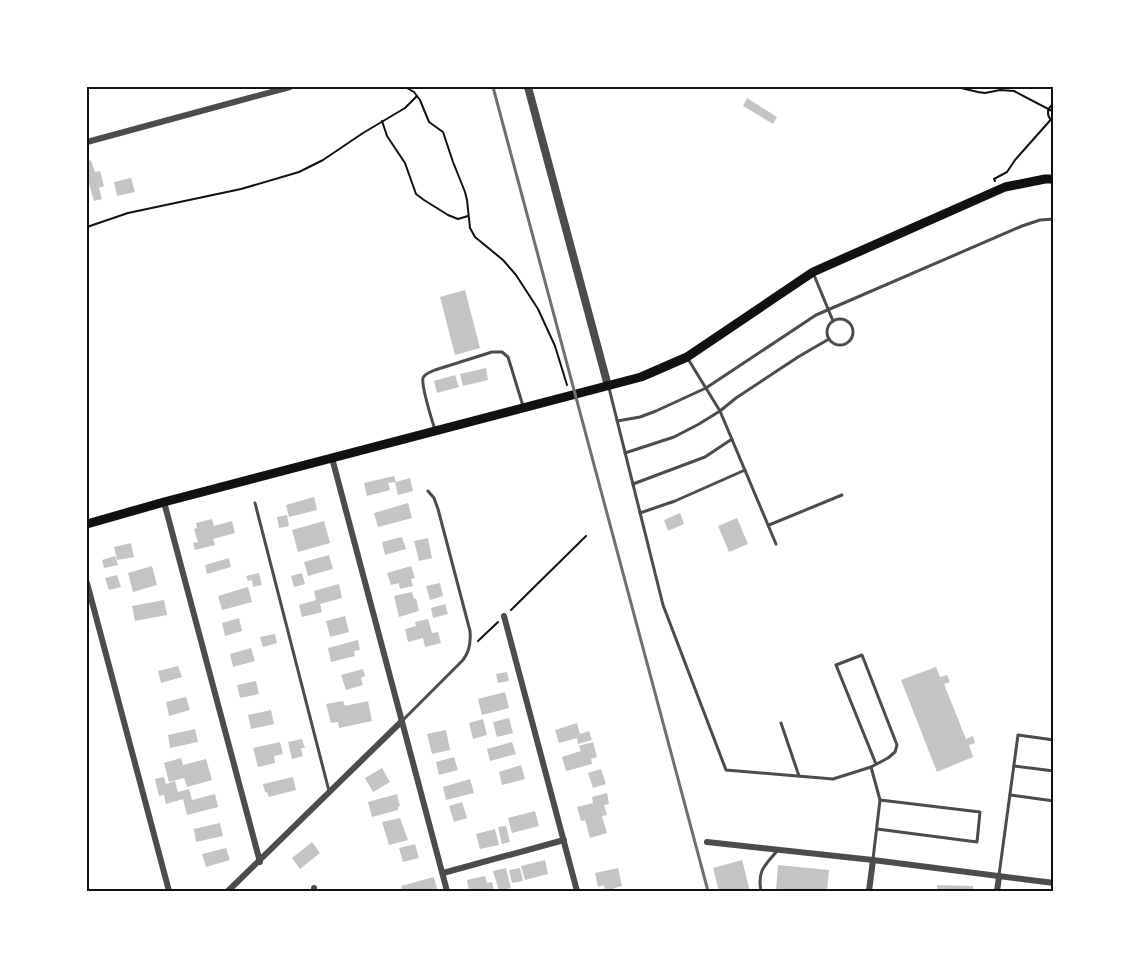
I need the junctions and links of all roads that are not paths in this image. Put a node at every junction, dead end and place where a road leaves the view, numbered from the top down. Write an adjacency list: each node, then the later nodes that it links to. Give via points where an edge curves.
1 (290, 87): 3 (street)
2 (528, 87): 11 (street)
3 (87, 142)
4 (1054, 179): 6 (main road, via 1005,187)
5 (1054, 219): 7 (lane, via 1022,226)
6 (813, 272): 7 (lane); 10 (main road)
7 (828, 310): 8 (lane); 12 (lane)
8 (833, 321): 9 (lane, via 827,327); 9 (lane, via 846,320 852,335 843,344)
9 (829, 339): 14 (lane)
10 (687, 357): 11 (main road); 12 (lane)
11 (608, 386): 13 (main road); 15 (lane)
12 (706, 388): 14 (lane); 15 (lane, via 640,417)
13 (523, 408): 16 (main road); 16 (lane, via 508,357 492,352 423,378)
14 (720, 411): 17 (lane); 18 (lane, via 674,437)
15 (617, 421): 18 (lane)
16 (435, 431): 19 (main road)
17 (732, 440): 20 (lane); 21 (lane, via 705,457)
18 (625, 453): 21 (lane)
19 (332, 458): 24 (main road); 32 (street)
20 (745, 470): 26 (lane); 28 (lane)
21 (633, 484): 26 (lane)
22 (428, 491): 32 (lane, via 438,509 470,631 470,648 463,660)
23 (842, 495): 28 (lane)
24 (164, 502): 27 (main road); 49 (street)
25 (255, 503): 40 (lane)
26 (640, 513): 39 (lane, via 663,605 726,770)
27 (87, 524)
28 (769, 525): 29 (lane)
29 (776, 544)
30 (87, 583): 53 (street)
31 (504, 616): 45 (street)
32 (402, 721): 40 (street); 50 (street)
33 (781, 723): 39 (lane)
34 (1054, 740): 37 (lane, via 1018,735)
35 (876, 764): 35 (lane, via 895,752 897,745 862,655 836,665); 36 (lane)
36 (871, 766): 39 (lane, via 833,779); 42 (lane)
37 (1014, 766): 38 (lane); 41 (lane)
38 (1054, 771)
39 (799, 776)
40 (329, 791): 49 (street)
41 (1010, 795): 43 (lane); 51 (lane)
42 (880, 800): 44 (lane); 44 (lane, via 980,812 977,842)
43 (1054, 801)
44 (877, 830): 48 (lane)
45 (564, 840): 50 (street); 56 (street)
46 (707, 842): 47 (street)
47 (778, 850): 48 (street); 57 (lane, via 763,866)
48 (873, 860): 51 (street); 58 (street)
49 (260, 862): 54 (street)
50 (443, 873): 55 (street)
51 (999, 877): 52 (street); 59 (street)
52 (1054, 883)
53 (169, 891)
54 (228, 891)
55 (447, 891)
56 (578, 891)
57 (761, 891)
58 (869, 891)
59 (997, 891)

